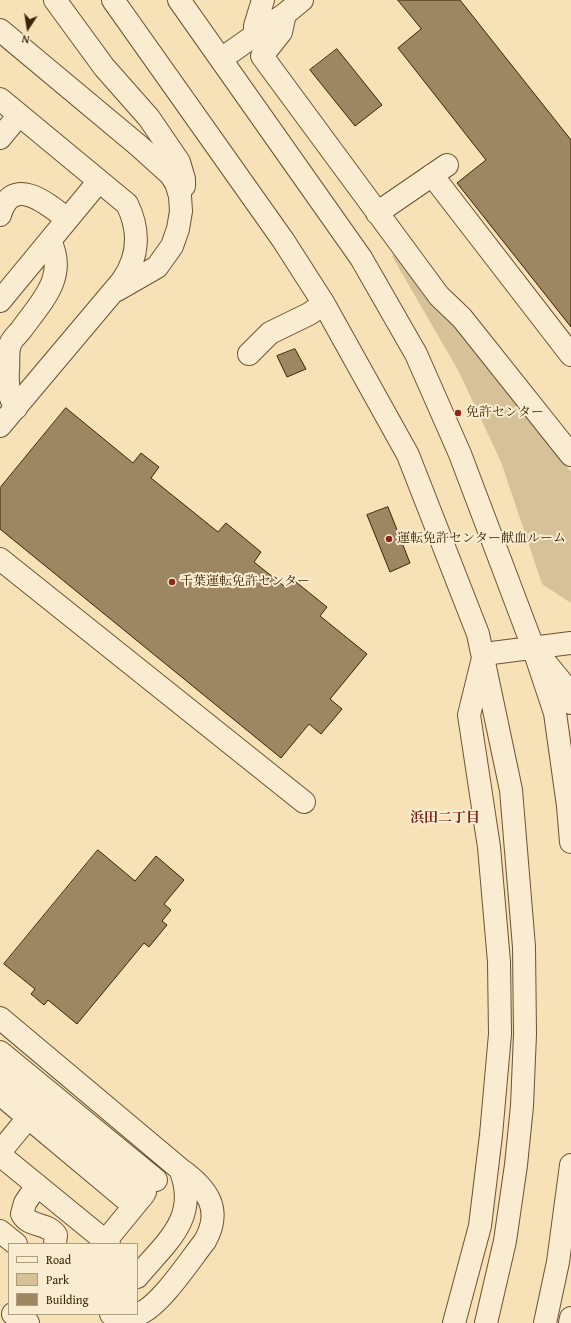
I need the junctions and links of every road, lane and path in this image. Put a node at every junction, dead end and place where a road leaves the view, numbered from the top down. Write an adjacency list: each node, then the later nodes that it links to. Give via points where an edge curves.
1 (56, 0): 14 (street, via 104,67 149,118 179,162 185,195)
2 (113, 0): 21 (street, via 283,240)
3 (179, 0): 9 (street)
4 (263, 0): 8 (street)
5 (302, 0): 6 (street)
6 (285, 14): 8 (street); 15 (street, via 280,32 262,56)
7 (0, 30): 14 (street, via 170,174 180,196)
8 (255, 34): 9 (street)
9 (221, 59): 28 (street, via 361,258 416,354 460,454)
10 (0, 99): 11 (street)
11 (19, 115): 12 (street); 13 (street)
12 (0, 138)
13 (99, 181): 17 (street); 19 (street, via 127,204 136,230 137,241 128,274)
14 (181, 211): 19 (street, via 172,246 156,268)
15 (378, 212): 23 (street, via 439,170); 25 (street, via 439,296 462,318)
16 (0, 215): 17 (street, via 3,204 10,196 21,194 42,200)
17 (67, 219): 18 (street)
18 (50, 241): 20 (street); 24 (street, via 56,253 57,267 54,280 10,345 7,381 9,398)
19 (112, 293): 24 (street)
20 (0, 301)
21 (324, 304): 22 (street, via 270,333); 29 (street, via 408,455)
22 (249, 354)
23 (571, 355)
24 (5, 419)
25 (571, 456)
26 (0, 559): 31 (street)
27 (571, 643): 28 (street)
28 (533, 647): 29 (street); 30 (street, via 568,690); 32 (street, via 555,713)
29 (484, 654): 53 (street, via 469,715 489,847 499,962 500,1034 480,1226); 54 (street, via 511,790 524,947 525,1034 516,1165 505,1241)
30 (571, 702)
31 (304, 802)
32 (571, 842)
33 (0, 1018): 36 (street)
34 (0, 1052): 38 (street)
35 (0, 1072): 38 (street)
36 (65, 1073): 38 (street); 40 (street)
37 (0, 1094): 38 (street)
38 (39, 1105): 39 (street); 43 (street); 43 (street)
39 (0, 1154): 42 (street)
40 (176, 1165): 43 (street); 48 (street, via 185,1180 186,1209 182,1222); 49 (street, via 194,1179 209,1196 213,1215 210,1232 156,1302)
41 (571, 1165): 55 (street, via 558,1262)
42 (37, 1186): 46 (street, via 25,1203 22,1214 28,1222 53,1230 56,1235); 47 (street)
43 (145, 1193): 47 (street)
44 (0, 1231): 45 (street)
45 (15, 1243)
46 (55, 1243)
47 (106, 1243)
48 (139, 1272)
49 (138, 1314)
50 (15, 1315): 52 (street)
51 (571, 1318): 56 (street)
52 (28, 1323)
53 (454, 1323)
54 (486, 1323)
55 (545, 1323)
56 (570, 1323)

